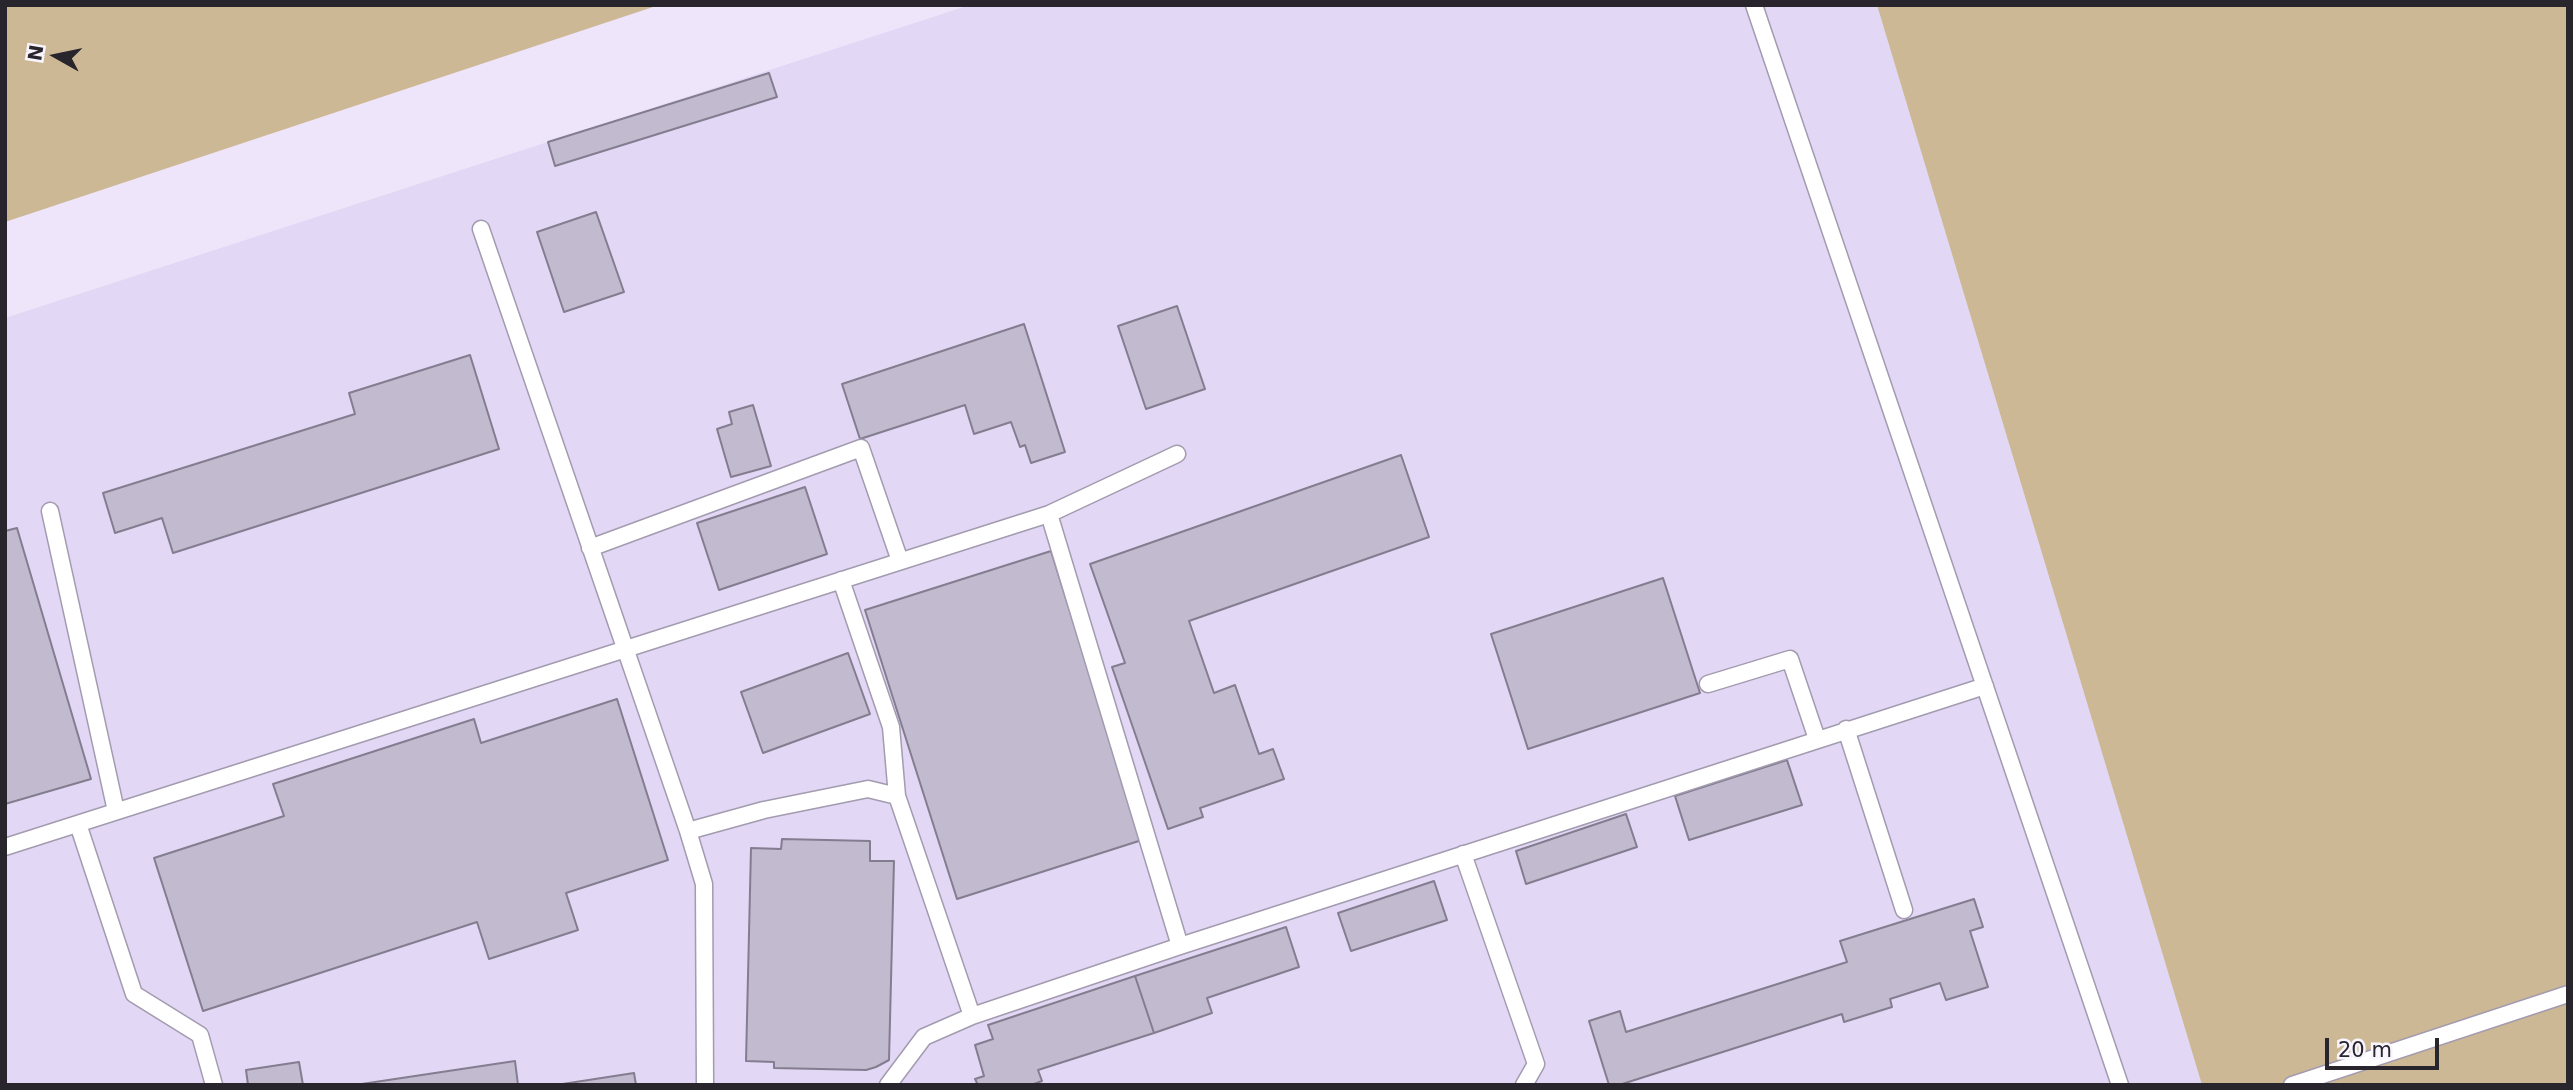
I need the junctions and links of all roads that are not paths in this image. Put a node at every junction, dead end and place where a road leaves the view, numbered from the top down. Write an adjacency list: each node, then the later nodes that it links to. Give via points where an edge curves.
1 (1754, 5): 11 (lane)
2 (481, 229): 6 (lane)
3 (1177, 454): 5 (lane)
4 (50, 511): 15 (lane)
5 (1049, 514): 7 (lane); 21 (lane)
6 (590, 548): 7 (lane, via 862,448); 9 (lane)
7 (900, 561): 8 (lane)
8 (841, 580): 9 (lane); 14 (lane, via 891,727)
9 (624, 649): 15 (lane); 17 (lane)
10 (1708, 684): 13 (lane, via 1790,659)
11 (1985, 686): 12 (lane); 28 (lane)
12 (1846, 729): 13 (lane); 20 (lane)
13 (1816, 739): 19 (lane)
14 (897, 796): 17 (lane, via 868,789); 23 (lane)
15 (116, 811): 16 (lane)
16 (78, 824): 18 (lane); 24 (lane, via 134,994 200,1035)
17 (688, 831): 25 (lane, via 704,884)
18 (5, 847)
19 (1463, 854): 21 (lane); 27 (lane, via 1536,1064)
20 (1904, 910)
21 (1180, 946): 23 (lane)
22 (2568, 994): 29 (lane)
23 (972, 1016): 26 (lane, via 924,1037)
24 (214, 1085)
25 (705, 1085)
26 (888, 1085)
27 (1524, 1085)
28 (2120, 1085)
29 (2292, 1085)

